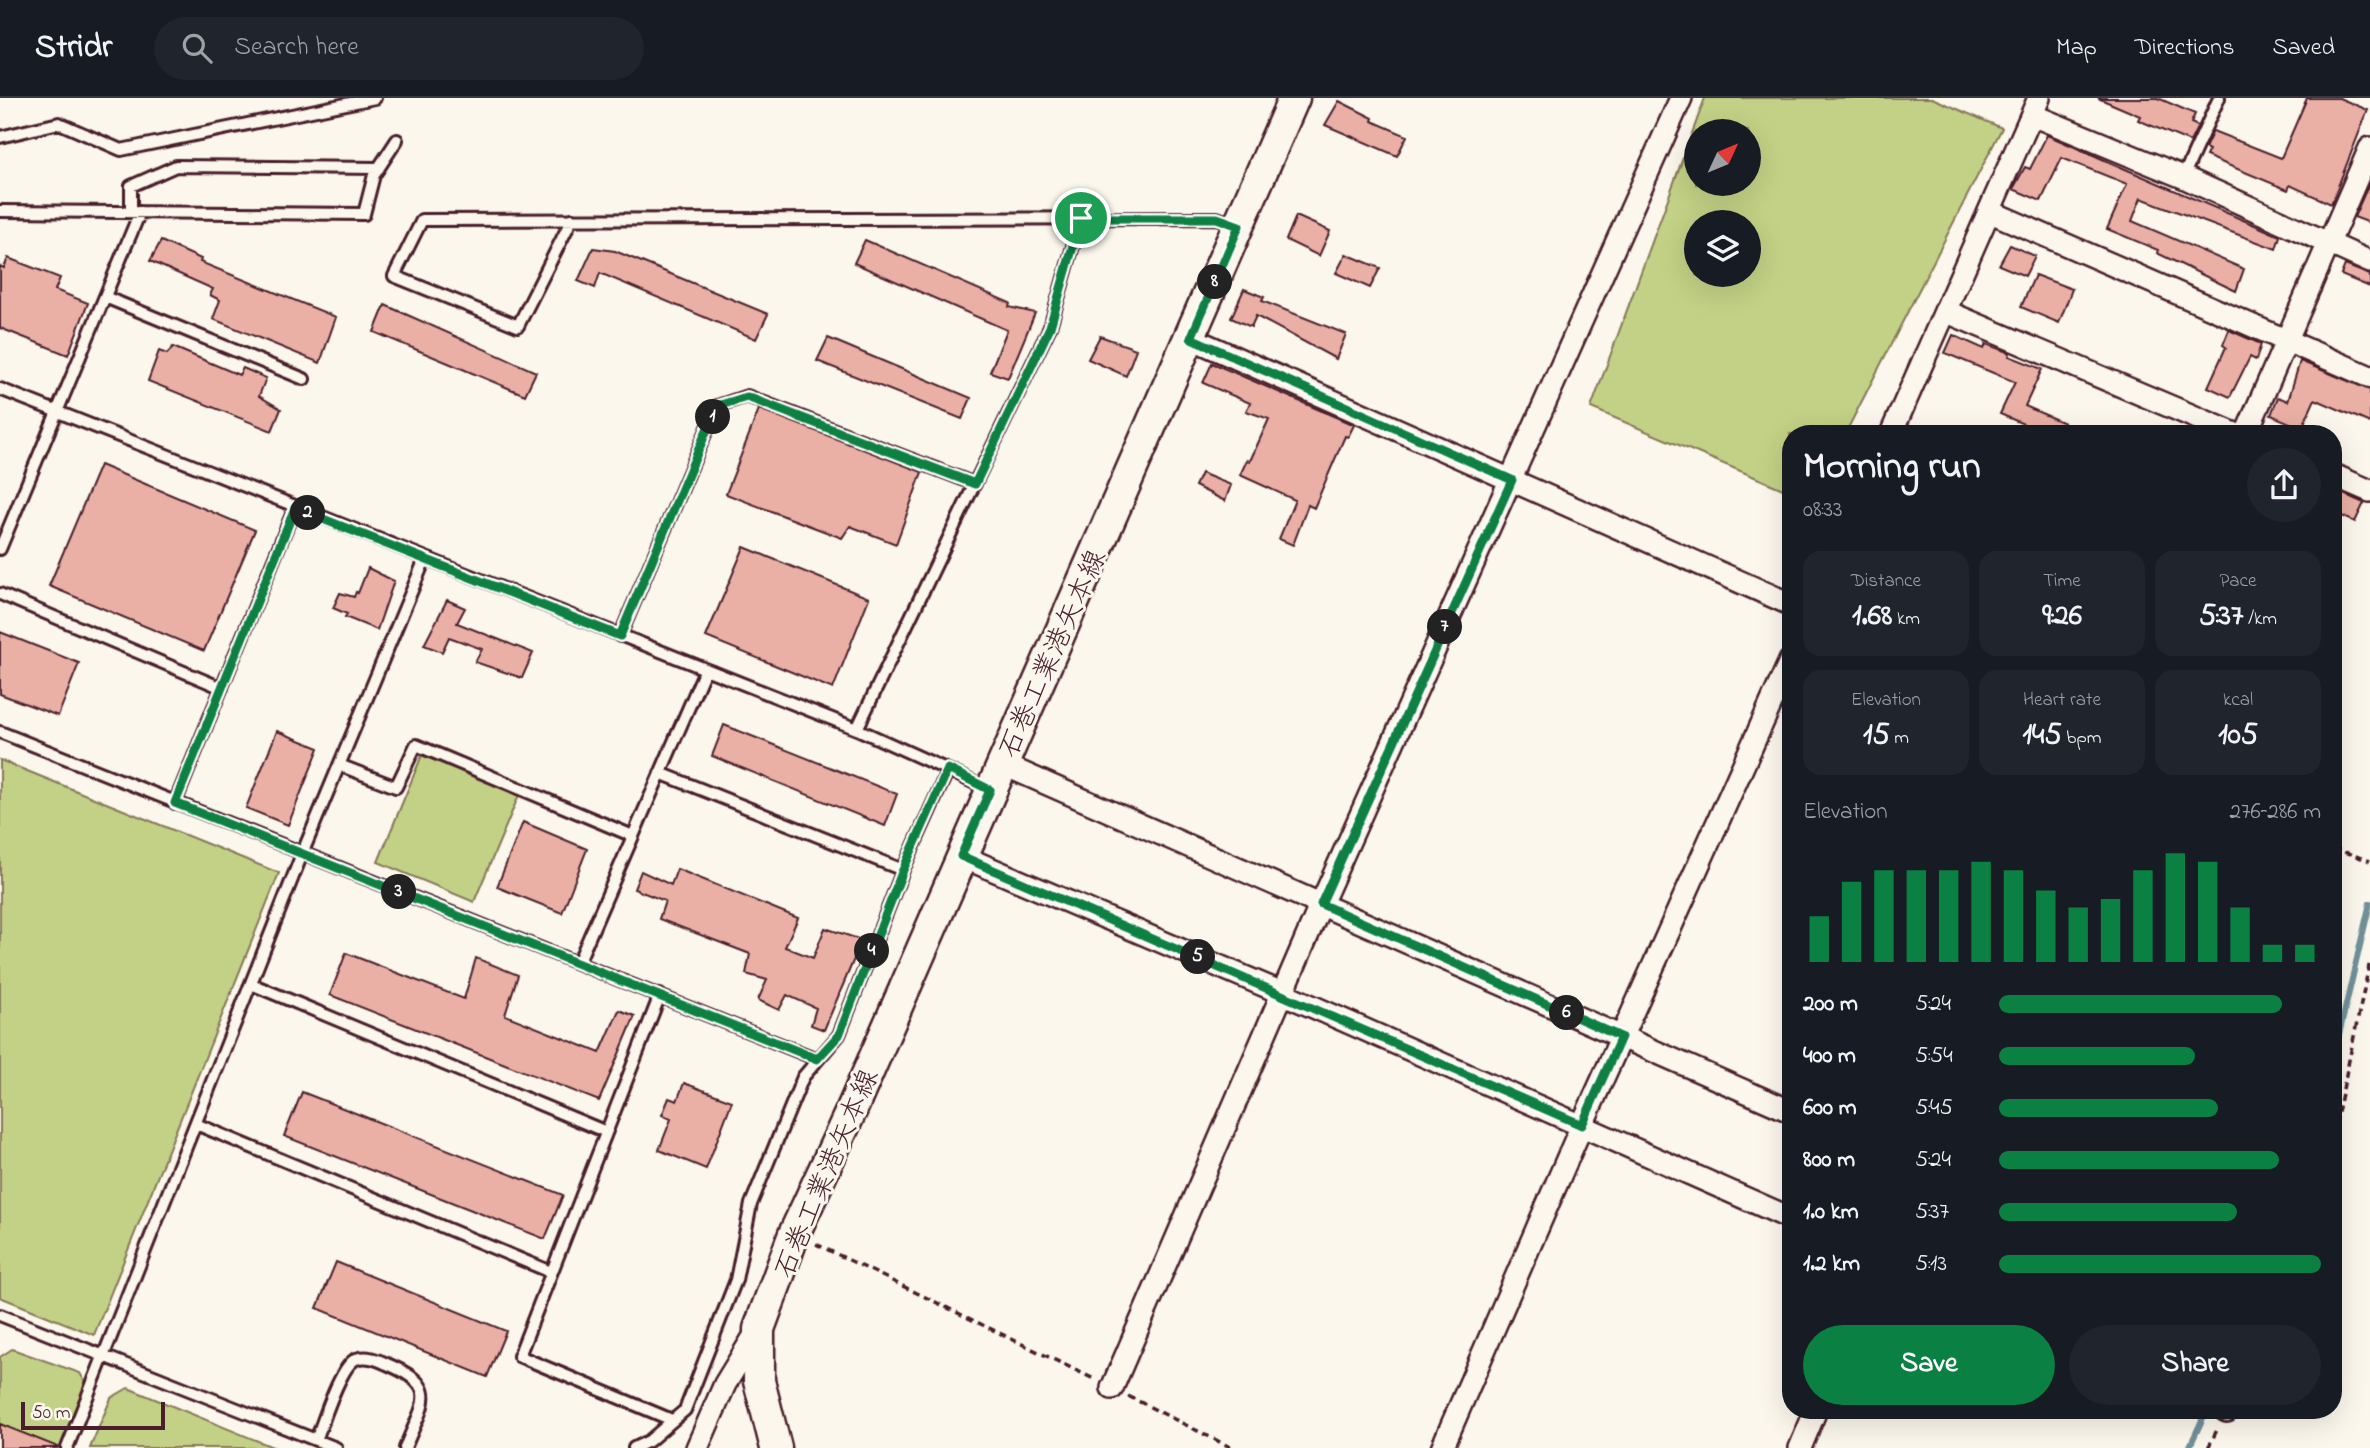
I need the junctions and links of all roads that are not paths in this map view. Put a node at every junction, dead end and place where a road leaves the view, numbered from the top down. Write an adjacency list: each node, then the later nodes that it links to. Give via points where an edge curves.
1 (375, 98): 6 (lane, via 121,150 59,123)
2 (1294, 98): 16 (main road, 石巻工業港矢本線)
3 (1681, 98): 31 (street)
4 (2219, 98): 10 (lane)
5 (2036, 106): 10 (street); 13 (street)
6 (0, 136)
7 (397, 140): 9 (lane)
8 (2370, 148): 17 (street)
9 (379, 168): 12 (lane, via 363,214); 12 (lane, via 176,166 131,186)
10 (2183, 177): 17 (street)
11 (0, 211): 12 (lane)
12 (135, 212): 19 (lane)
13 (1991, 212): 20 (street); 22 (street)
14 (1081, 218): 15 (lane); 16 (lane, via 1217,218); 32 (lane, via 1050,327)
15 (572, 219): 15 (lane, via 422,220 394,276 518,326)
16 (1239, 226): 21 (main road, 石巻工業港矢本線)
17 (2328, 243): 18 (street); 22 (street)
18 (2370, 262)
19 (105, 297): 24 (lane); 26 (lane)
20 (1945, 311): 27 (street); 28 (street)
21 (1191, 338): 31 (street); 48 (main road, 石巻工業港矢本線)
22 (2286, 340): 23 (street); 29 (street)
23 (2370, 377)
24 (304, 379)
25 (0, 389): 26 (lane)
26 (59, 412): 34 (lane); 35 (lane)
27 (1895, 425)
28 (2214, 425)
29 (2250, 425)
30 (2342, 479): 33 (street)
31 (1512, 480): 38 (street); 54 (street)
32 (975, 484): 39 (lane, via 747,397 717,406); 43 (lane)
33 (2370, 491)
34 (295, 508): 36 (lane); 42 (lane)
35 (0, 549)
36 (425, 559): 39 (lane); 45 (lane)
37 (0, 594): 42 (lane)
38 (1782, 600)
39 (620, 636): 40 (lane)
40 (705, 670): 43 (lane); 47 (lane)
41 (1782, 679): 59 (street)
42 (222, 688): 49 (lane)
43 (857, 729): 46 (lane)
44 (0, 732): 49 (lane)
45 (339, 765): 50 (lane, via 396,787 416,745); 51 (lane)
46 (948, 769): 48 (lane); 53 (lane)
47 (660, 773): 50 (lane); 53 (lane)
48 (996, 777): 52 (main road, 石巻工業港矢本線); 54 (street)
49 (175, 803): 51 (lane)
50 (633, 836): 55 (lane)
51 (302, 854): 55 (lane); 56 (lane)
52 (961, 856): 57 (street); 68 (main road, 石巻工業港矢本線, via 794,1234)
53 (903, 870): 60 (lane, via 839,1035)
54 (1321, 904): 57 (street); 59 (street)
55 (578, 963): 58 (lane)
56 (251, 984): 62 (lane); 64 (lane)
57 (1282, 993): 63 (street); 70 (street)
58 (660, 995): 60 (lane); 64 (lane)
59 (1621, 1037): 61 (street); 63 (street)
60 (817, 1059): 72 (lane, via 803,1077 751,1204 736,1280 685,1410)
61 (1782, 1107)
62 (196, 1124): 66 (lane); 69 (lane)
63 (1582, 1125): 65 (street); 80 (street)
64 (604, 1131): 66 (lane)
65 (1782, 1214)
66 (551, 1272): 72 (lane, via 519,1356)
67 (0, 1315): 69 (lane)
68 (759, 1329): 78 (street, via 725,1384); 79 (main road, 石巻工業港矢本線, via 759,1381)
69 (104, 1357): 73 (lane); 74 (lane)
70 (1112, 1388)
71 (1812, 1419): 81 (street)
72 (671, 1420): 77 (lane)
73 (316, 1440): 75 (lane); 76 (lane, via 344,1370 356,1359 371,1358 415,1376 421,1386 424,1400)
74 (67, 1448)
75 (336, 1448)
76 (404, 1448)
77 (634, 1448)
78 (697, 1448)
79 (776, 1448)
80 (1442, 1448)
81 (1800, 1448)

